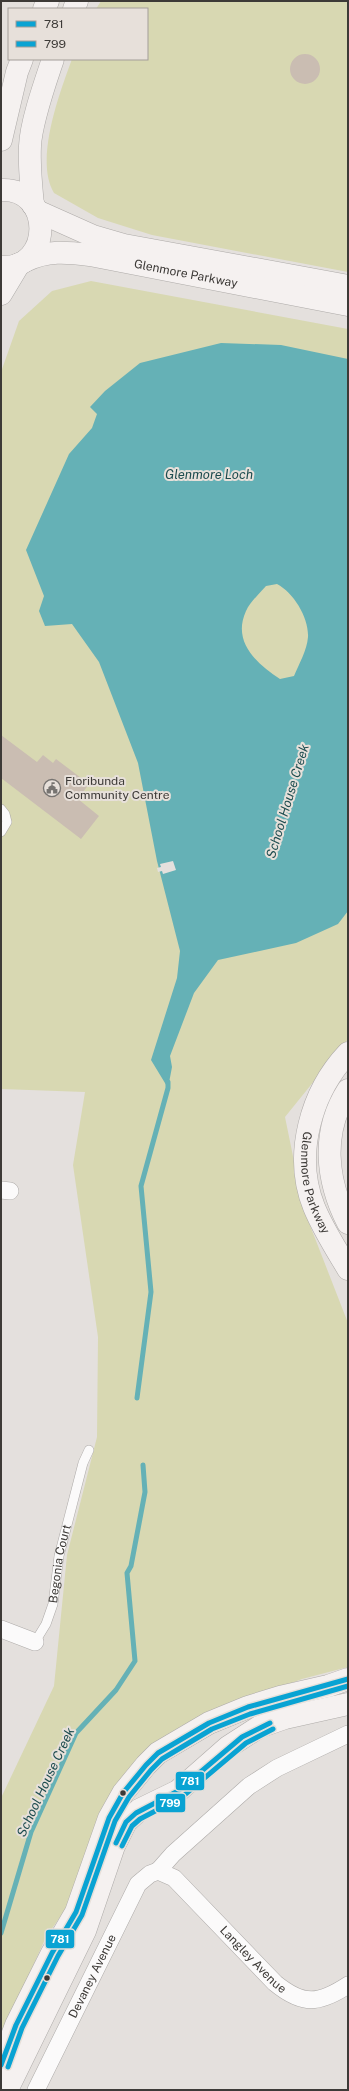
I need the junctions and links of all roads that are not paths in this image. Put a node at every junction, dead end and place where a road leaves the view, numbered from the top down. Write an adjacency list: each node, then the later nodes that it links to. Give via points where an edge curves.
1 (22, 60): 3 (main road)
2 (53, 60): 5 (main road, via 30,144 30,176)
3 (1, 140)
4 (1, 190): 5 (main road, Glenmore Parkway, via 25,197)
5 (35, 208): 6 (main road, via 41,222 41,233 36,248); 8 (main road, Glenmore Parkway, via 93,236)
6 (15, 264): 8 (main road, Glenmore Parkway, via 39,254 68,252); 9 (main road)
7 (348, 286): 8 (main road, Glenmore Parkway)
8 (303, 287): 10 (main road, Glenmore Parkway)
9 (1, 294)
10 (348, 305)
11 (1, 809): 12 (lane, via 6,814 8,822)
12 (1, 832)
13 (348, 1053): 16 (main road, Glenmore Parkway, via 335,1068 322,1090 309,1125 306,1154 307,1180 314,1206)
14 (348, 1090): 15 (main road, Glenmore Parkway, via 335,1120 328,1158 335,1195)
15 (348, 1223)
16 (348, 1269)
17 (89, 1450): 19 (lane, Begonia Court, via 83,1463 59,1556 51,1612)
18 (1, 1629): 19 (street, Begonia Court)
19 (35, 1642)
20 (348, 1679): 25 (main road, via 248,1707 209,1723 163,1749 146,1765 123,1793 109,1818 76,1912 55,1947 20,2018)
21 (348, 1704): 26 (main road, via 285,1718 260,1727 228,1747 178,1791 139,1810 126,1822 114,1846 85,1931)
22 (348, 1734): 23 (street, Devaney Avenue, via 278,1768 249,1786 173,1854)
23 (158, 1871): 24 (street, Langley Avenue, via 174,1878 287,1993 311,2001 321,1999); 27 (street, Devaney Avenue, via 144,1879 135,1889)
24 (348, 1985)
25 (1, 2065)
26 (7, 2090)
27 (36, 2090)

